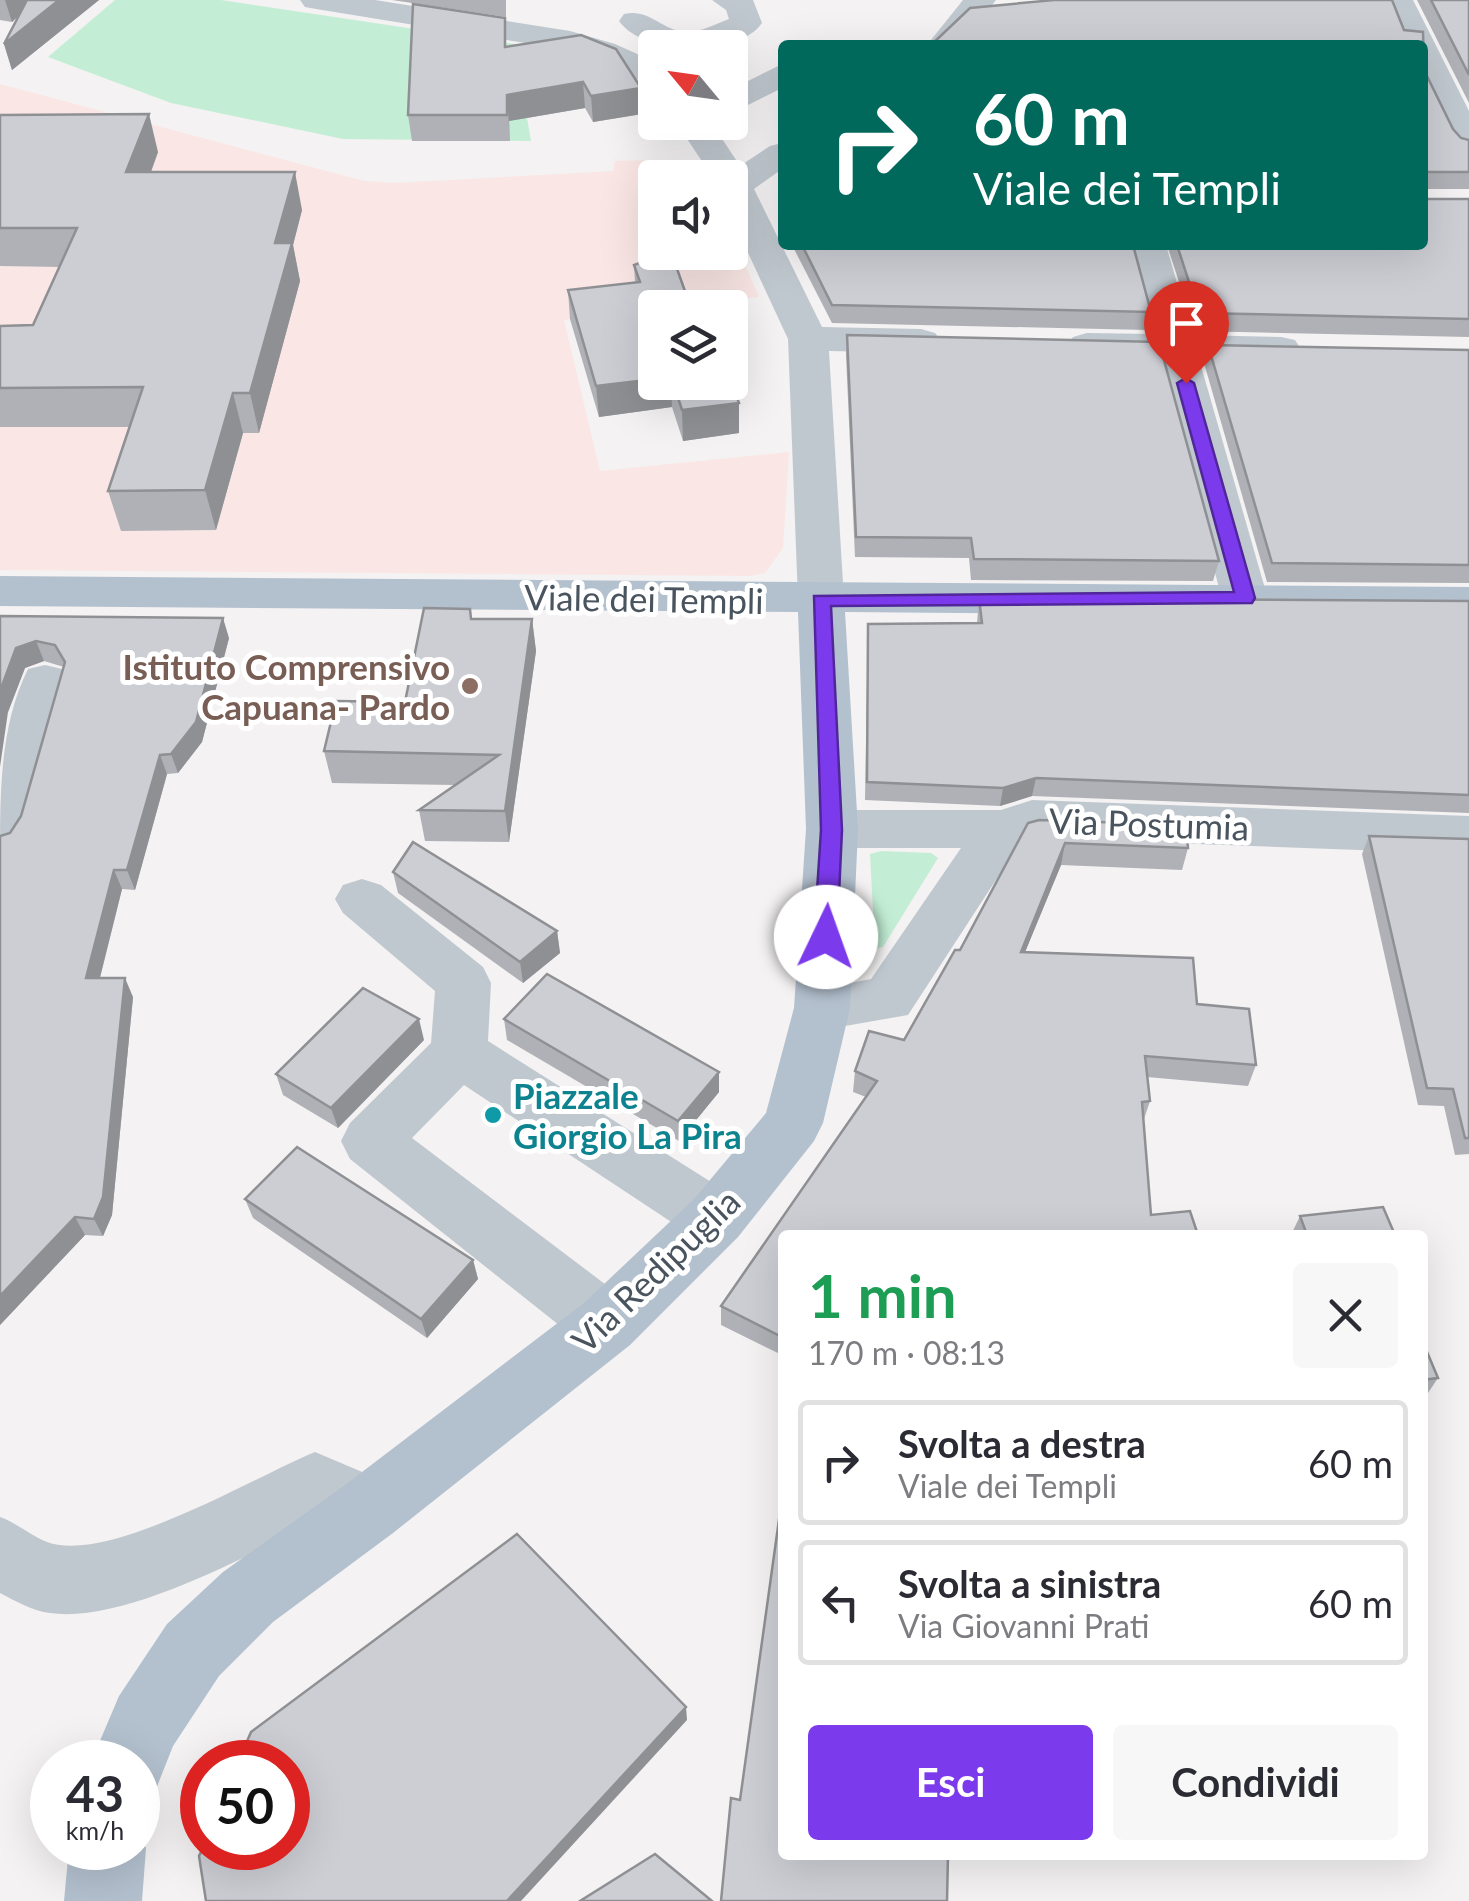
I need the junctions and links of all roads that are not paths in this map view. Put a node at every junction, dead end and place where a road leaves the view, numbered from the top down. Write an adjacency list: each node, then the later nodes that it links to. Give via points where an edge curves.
1 (316, 0): 8 (street)
2 (515, 0): 8 (street)
3 (728, 0): 7 (street, via 740,4 746,24 692,44 668,41)
4 (1397, 0): 11 (street)
5 (986, 7): 10 (street)
6 (669, 10): 7 (street)
7 (635, 21): 9 (street)
8 (480, 25): 9 (street)
9 (570, 40): 13 (street)
10 (949, 40)
11 (1415, 40)
12 (1428, 63): 15 (street)
13 (638, 68)
14 (1428, 68): 18 (street)
15 (1469, 73)
16 (778, 76): 17 (street)
17 (748, 94)
18 (1469, 145)
19 (778, 157): 20 (street)
20 (748, 177)
21 (748, 213): 23 (street)
22 (1148, 250): 26 (street)
23 (808, 339): 24 (street); 30 (street)
24 (963, 342)
25 (1040, 344): 26 (street)
26 (1176, 347): 27 (street); 29 (street)
27 (1312, 350)
28 (0, 591): 30 (main road, Viale dei Templi)
29 (1245, 598): 30 (main road, Viale dei Templi); 31 (main road, Viale dei Templi)
30 (821, 600): 34 (main road, Via Redipuglia)
31 (1469, 602)
32 (44, 681): 35 (street)
33 (1002, 829): 34 (street, Via Postumia); 36 (street, Via Postumia, via 1032,819); 38 (street, via 888,999)
34 (832, 830): 38 (main road, Via Redipuglia)
35 (0, 835)
36 (1469, 835)
37 (362, 899): 39 (street, via 463,984)
38 (822, 1008): 40 (main road, Via Redipuglia, via 793,1123)
39 (459, 1052): 40 (street); 41 (street, via 371,1141)
40 (716, 1218): 41 (main road, Via Redipuglia)
41 (607, 1324): 42 (main road, Via Redipuglia)
42 (369, 1509): 43 (street, via 315,1484 220,1535 87,1579 46,1578); 44 (main road, Via Redipuglia, via 248,1597 193,1650)
43 (0, 1551)
44 (138, 1740)
45 (105, 1870): 46 (main road)
46 (103, 1901)

